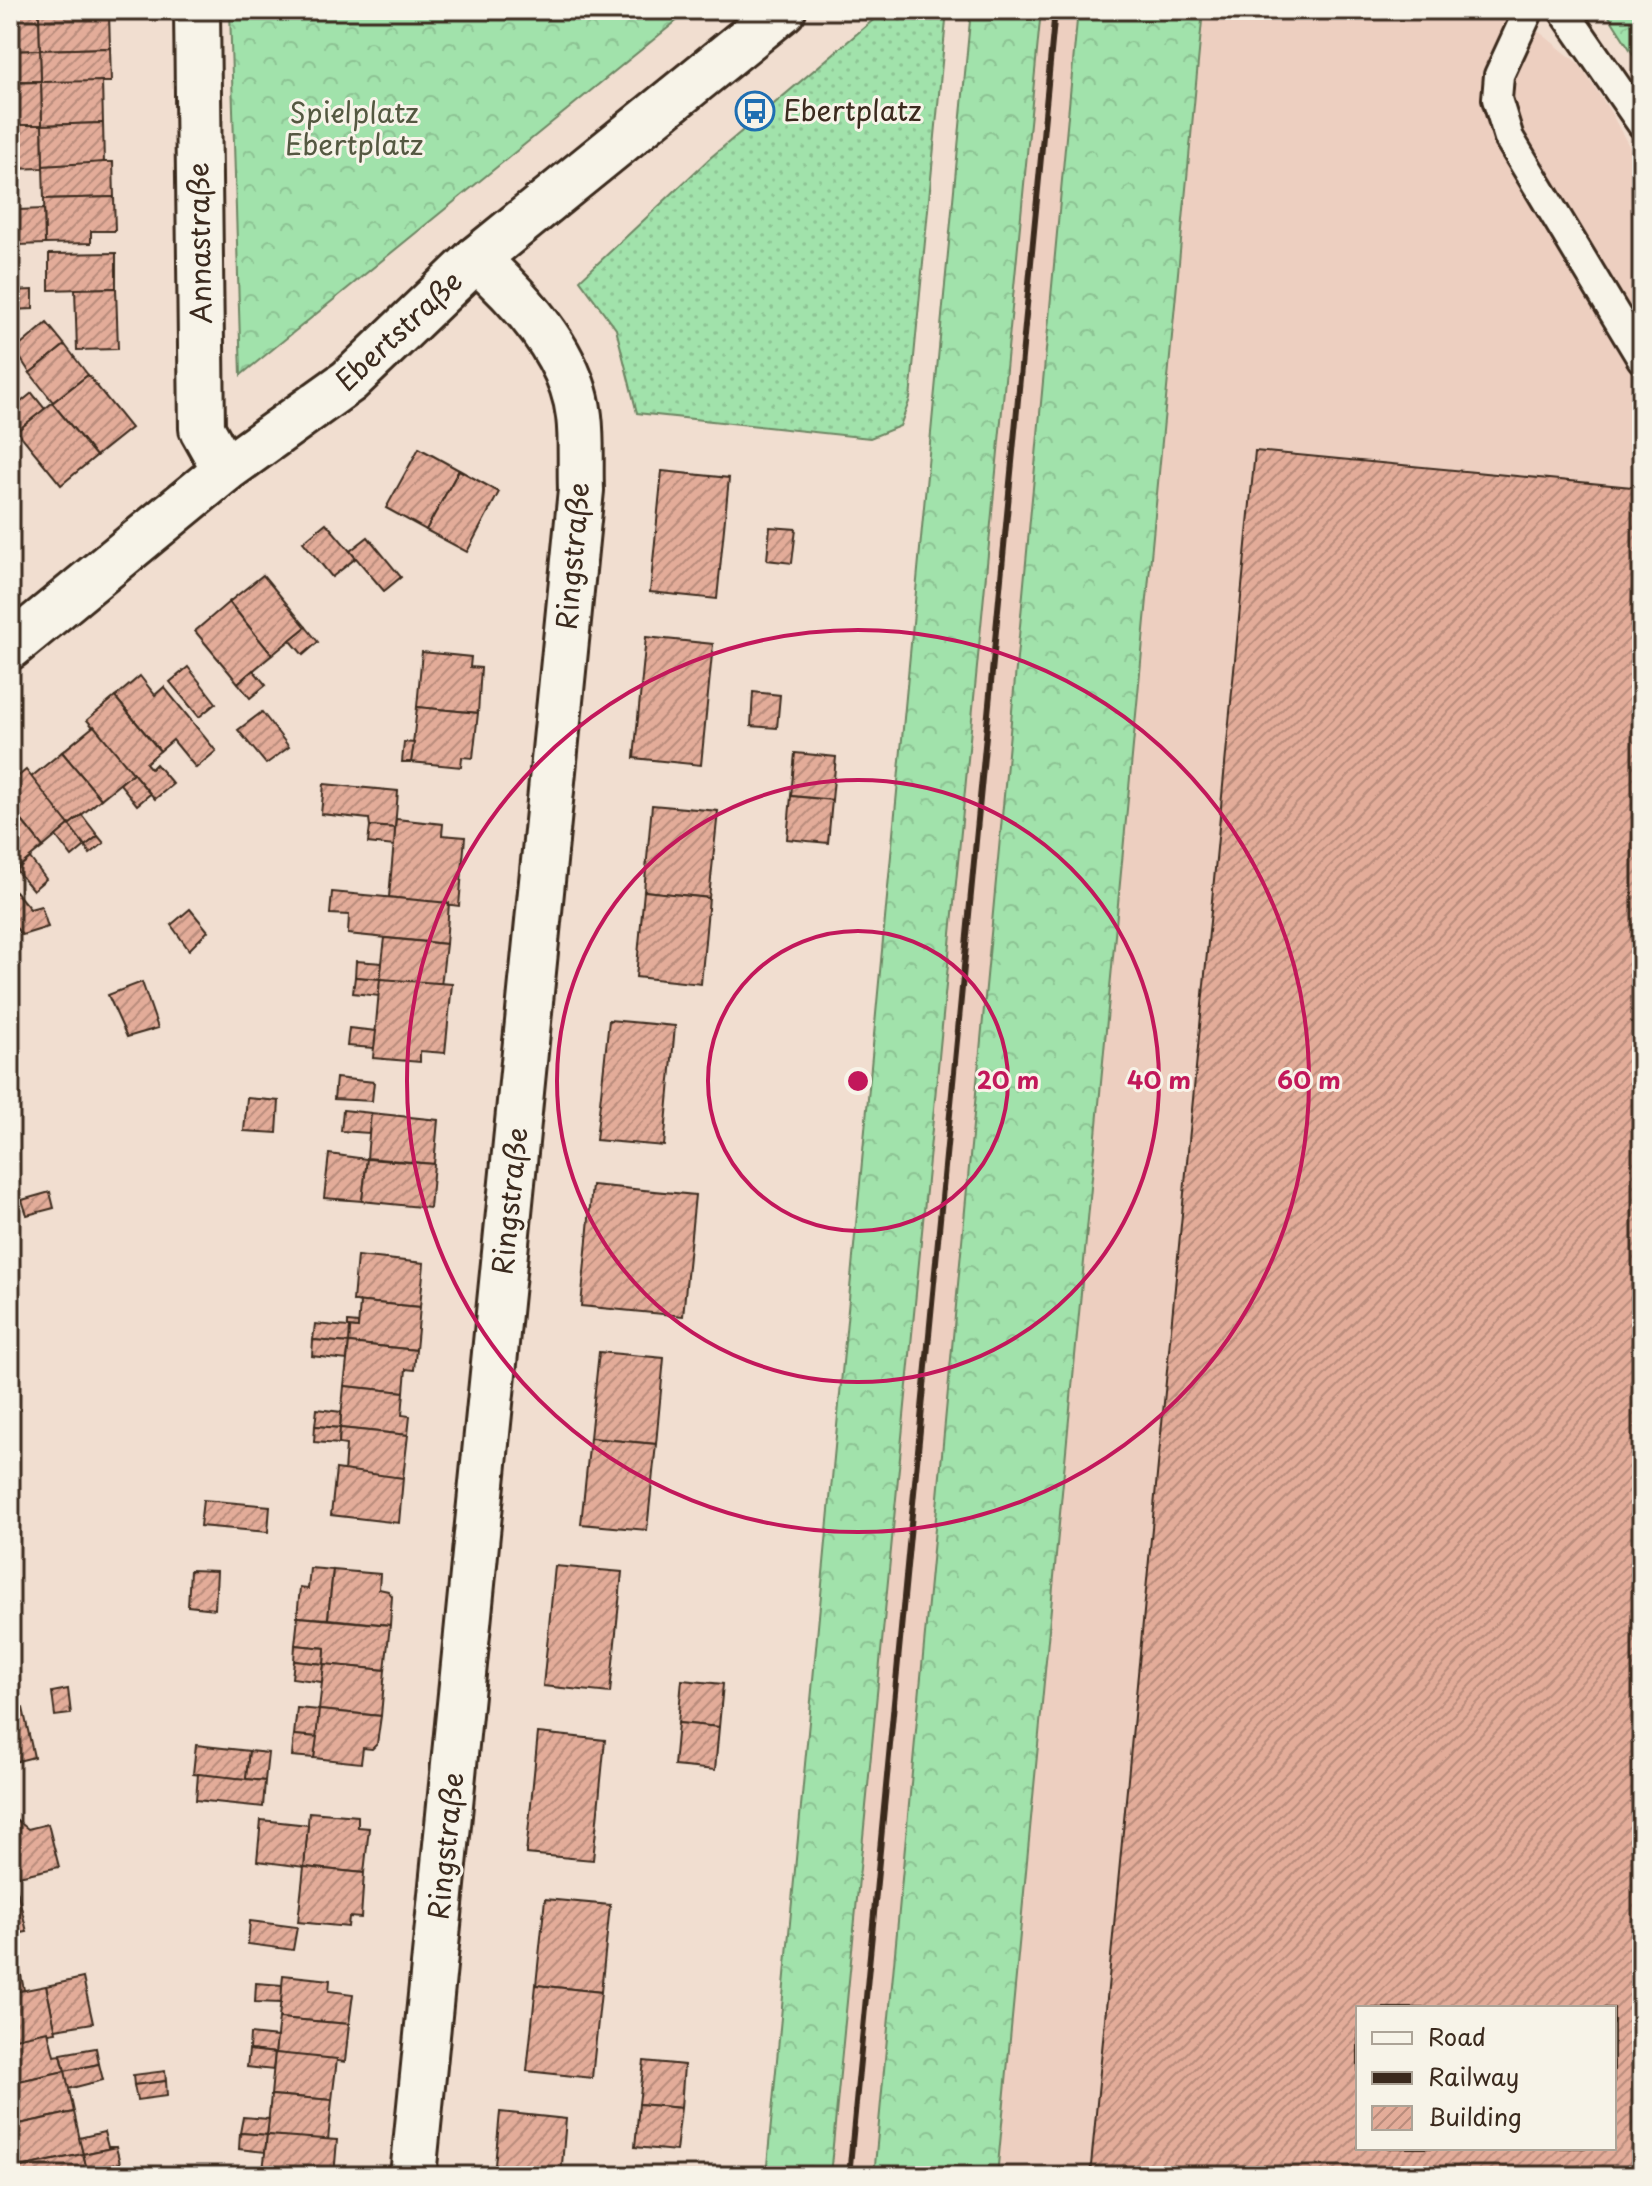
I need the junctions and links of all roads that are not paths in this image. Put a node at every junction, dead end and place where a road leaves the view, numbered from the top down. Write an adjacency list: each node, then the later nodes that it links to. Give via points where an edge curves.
1 (197, 10): 8 (street, Annastraße, via 202,429)
2 (783, 10): 6 (street, Ebertstraße)
3 (1529, 10): 7 (lane, via 1499,75 1497,99 1509,138)
4 (1563, 10): 5 (lane)
5 (1642, 124)
6 (476, 259): 8 (street, Ebertstraße, via 349,381); 10 (street, Ringstraße, via 507,287 561,359 579,414 581,490)
7 (1642, 359)
8 (225, 470): 9 (street, Ebertstraße)
9 (10, 647)
10 (413, 2176)

